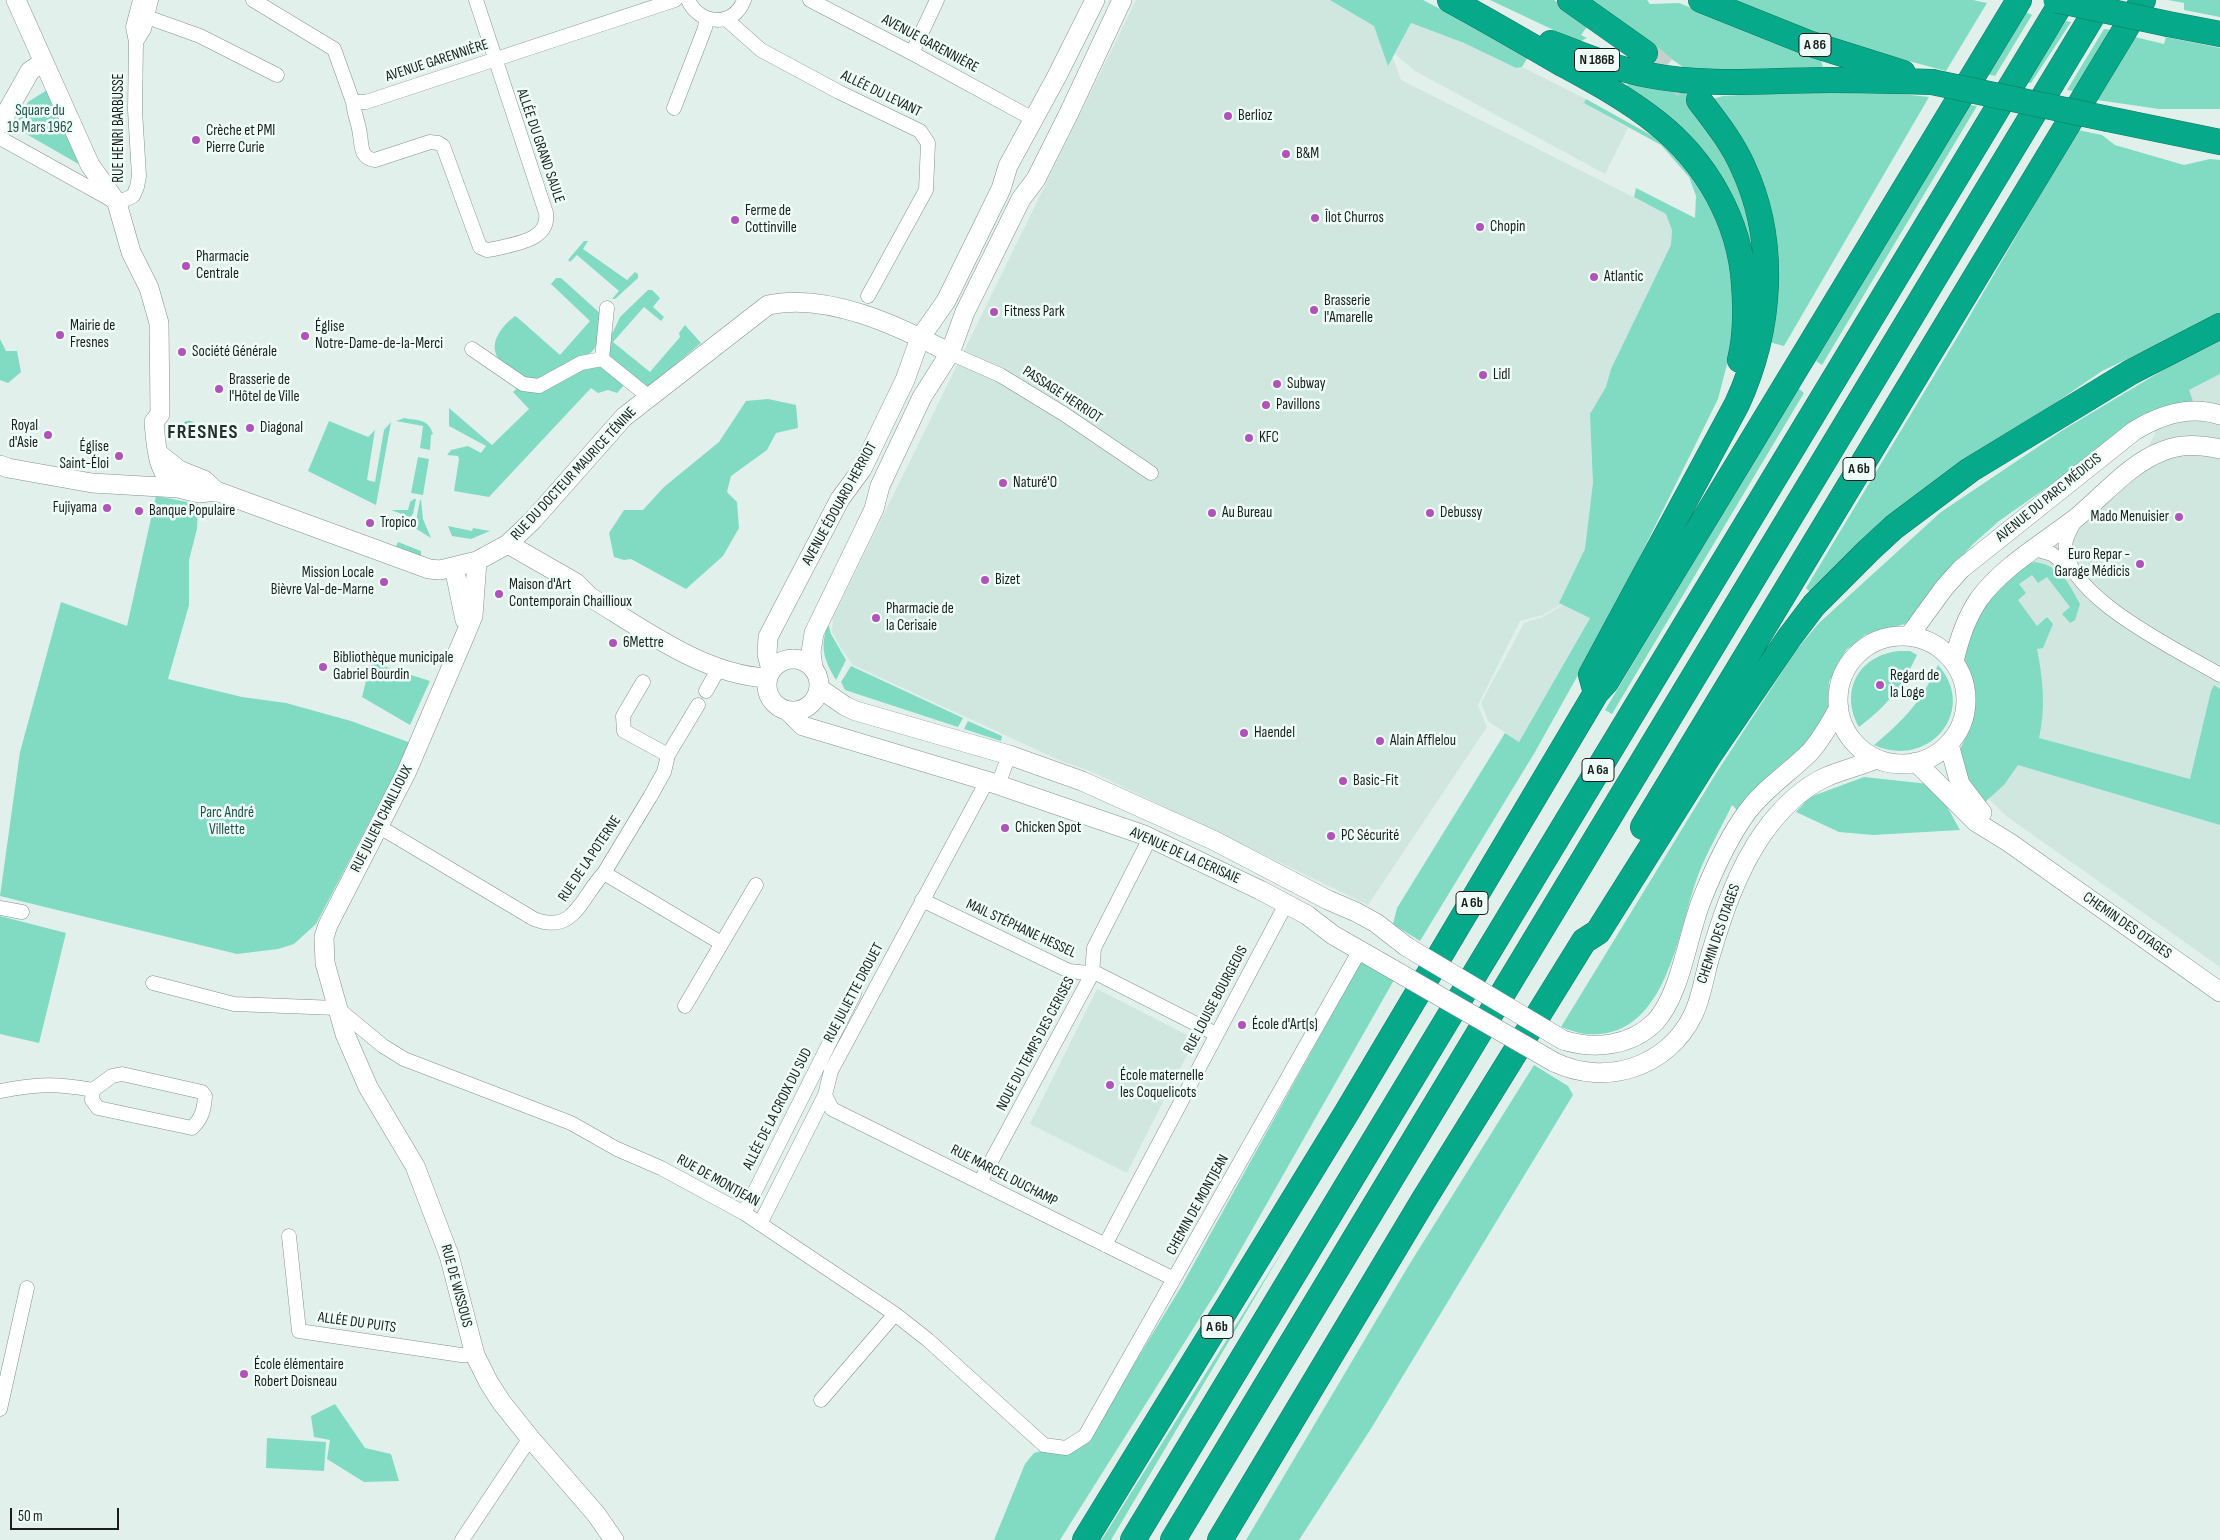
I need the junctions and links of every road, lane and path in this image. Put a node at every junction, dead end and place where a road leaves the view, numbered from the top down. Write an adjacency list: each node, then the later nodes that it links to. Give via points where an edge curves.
1 (16, 0): 29 (street)
2 (140, 0): 25 (street, RUE HENRI BARBUSSE, via 133,27)
3 (151, 0): 21 (street, RUE HENRI BARBUSSE)
4 (253, 0): 33 (street, via 334,48)
5 (476, 0): 28 (street, ALLÉE DU GRAND SAULE)
6 (675, 0): 28 (street, AVENUE GARENNIÈRE)
7 (688, 0): 22 (street, via 698,15)
8 (744, 0): 23 (street, via 735,14)
9 (810, 0): 26 (street, AVENUE GARENNIÈRE)
10 (937, 0): 26 (street)
11 (1094, 0): 35 (street, AVENUE ÉDOUARD HERRIOT)
12 (1122, 0): 37 (street, AVENUE ÉDOUARD HERRIOT)
13 (1570, 0): 27 (highway)
14 (1701, 0): 31 (highway, A 86, via 1811,44)
15 (2056, 0): 24 (highway, bridge)
16 (2063, 0): 122 (highway, A 6a)
17 (2102, 0): 123 (highway, A 6a)
18 (2143, 0): 91 (highway, A 6b, via 1585,924)
19 (1456, 4): 31 (highway, N 186B, via 1567,50 1646,75 1716,83); 50 (highway, via 1621,98 1656,122 1693,158 1712,185 1737,241 1745,302 1741,355 1716,425)
20 (2014, 6): 72 (highway, A 6b, via 1606,682)
21 (147, 17): 25 (street, RUE HENRI BARBUSSE); 30 (street, via 200,36)
22 (706, 19): 23 (street); 34 (street)
23 (726, 19): 41 (street, ALLÉE DU LEVANT, via 760,50 920,131 928,143 926,190)
24 (2220, 34)
25 (136, 42): 40 (street, RUE HENRI BARBUSSE, via 135,110 139,176 133,196)
26 (912, 53): 35 (street, AVENUE GARENNIÈRE)
27 (1646, 53)
28 (494, 59): 33 (street, AVENUE GARENNIÈRE, via 366,102); 33 (street, ALLÉE DU GRAND SAULE, via 546,213 545,227 533,238 487,250 480,248 444,146 430,142 370,159 359,144)
29 (43, 62): 36 (street, via 30,71); 40 (street, via 90,165)
30 (277, 75)
31 (1932, 82): 39 (highway, A 86, bridge)
32 (1699, 100): 50 (highway, via 1725,134 1744,167 1756,203 1767,271 1762,333 1756,358)
33 (354, 102)
34 (674, 108)
35 (1033, 119): 37 (street); 44 (street, AVENUE ÉDOUARD HERRIOT, via 946,301)
36 (0, 124)
37 (1057, 134): 46 (street, AVENUE ÉDOUARD HERRIOT, via 966,312)
38 (0, 138): 40 (street)
39 (2220, 142)
40 (117, 203): 54 (street, via 131,252 143,279 148,415 154,422)
41 (868, 296)
42 (607, 308): 47 (street)
43 (2220, 326): 91 (highway, via 2131,372 1970,470 1894,527 1868,551 1814,605 1789,638 1703,765 1598,932)
44 (920, 338): 46 (street); 48 (street, RUE DU DOCTEUR MAURICE TÉNINE, via 879,319 845,310 807,303 776,303 758,312); 67 (street, AVENUE ÉDOUARD HERRIOT, via 905,380 862,469 840,499 768,637)
45 (472, 349): 47 (street, via 523,384 539,386 581,362)
46 (950, 353): 53 (street, PASSAGE HERRIOT, via 1000,375); 66 (street, AVENUE ÉDOUARD HERRIOT, via 918,406 880,486 874,509 814,633)
47 (602, 359): 48 (street)
48 (649, 397): 57 (street, RUE DU DOCTEUR MAURICE TÉNINE, via 624,417)
49 (2220, 415): 63 (street, AVENUE DU PARC MÉDICIS, via 2193,410 2152,420 2134,431 1961,570)
50 (1717, 441): 72 (highway, via 1591,675)
51 (2220, 449): 56 (street, AVENUE DU PARC MÉDICIS, via 2183,446 2164,450 2132,470)
52 (0, 465): 54 (street, RUE DU DOCTEUR MAURICE TÉNINE, via 92,483)
53 (1151, 473)
54 (165, 474): 55 (street, RUE DU DOCTEUR MAURICE TÉNINE, via 199,493); 55 (street, via 179,470 204,480)
55 (216, 491): 60 (street, RUE DU DOCTEUR MAURICE TÉNINE, via 429,569)
56 (2076, 517): 58 (street, AVENUE DU PARC MÉDICIS); 61 (street, via 2066,540)
57 (508, 544): 59 (street, RUE DU DOCTEUR MAURICE TÉNINE); 65 (street, via 576,583 590,597 629,620 694,658)
58 (2035, 549): 61 (street, via 2052,554); 64 (street, AVENUE DU PARC MÉDICIS, via 1994,581 1980,598 1967,619)
59 (477, 561): 60 (street, RUE DU DOCTEUR MAURICE TÉNINE); 62 (street, RUE JULIEN CHAILLIOUX, via 473,616)
60 (454, 567): 62 (street)
61 (2072, 569): 68 (street, via 2092,594 2120,616)
62 (466, 633): 82 (street, RUE JULIEN CHAILLIOUX, via 407,771)
63 (1909, 636): 64 (street, via 1933,644); 74 (street, via 1877,641 1857,655 1843,676)
64 (1954, 662): 76 (street, via 1966,694 1960,726)
65 (719, 668): 67 (street, via 753,677); 71 (street)
66 (813, 668): 67 (street, via 803,660 790,658 779,662); 70 (street)
67 (769, 674): 75 (street, via 767,690 772,700)
68 (2220, 674)
69 (643, 682): 77 (street, via 623,716 624,731)
70 (819, 688): 75 (street, via 808,706); 78 (street, AVENUE DE LA CERISAIE, via 856,711)
71 (706, 691)
72 (1596, 693): 121 (highway, A 6b, via 1347,1112)
73 (698, 705): 77 (street, RUE DE LA POTERNE)
74 (1839, 708): 79 (street, via 1849,734 1857,745); 101 (street, CHEMIN DES OTAGES, via 1819,741 1772,784 1747,812 1734,834 1701,901 1676,985 1663,1012 1647,1028 1626,1040 1596,1046)
75 (789, 712): 81 (street, AVENUE DE LA CERISAIE, via 803,726)
76 (1949, 744): 80 (street, via 1933,756); 84 (street, CHEMIN DES OTAGES, via 1960,784 1977,808)
77 (668, 755): 85 (street, RUE DE LA POTERNE, via 664,772)
78 (1009, 755): 81 (street, RUE JULIETTE DROUET); 101 (street, AVENUE DE LA CERISAIE, bridge, via 1082,781 1213,840 1367,917 1407,947)
79 (1876, 759): 80 (street); 102 (street, CHEMIN DES OTAGES, via 1816,783 1783,810 1764,833 1736,883 1693,1014 1665,1051 1630,1069 1599,1074)
80 (1916, 762): 84 (street, CHEMIN DES OTAGES, via 1976,822)
81 (993, 783): 83 (street, AVENUE DE LA CERISAIE); 87 (street, RUE JULIETTE DROUET, via 975,802)
82 (378, 826): 85 (street, RUE DE LA POTERNE, via 546,924 568,919); 99 (street, RUE JULIEN CHAILLIOUX, via 324,937 325,963)
83 (1150, 838): 88 (street, AVENUE DE LA CERISAIE); 94 (street, NOUE DU TEMPS DES CERISES, via 1094,948)
84 (2010, 843): 96 (street, CHEMIN DES OTAGES)
85 (604, 873): 92 (street)
86 (756, 885): 92 (street)
87 (922, 900): 94 (street, MAIL STÉPHANE HESSEL, via 1069,971); 105 (street, RUE JULIETTE DROUET, via 831,1071)
88 (1286, 904): 93 (street, AVENUE DE LA CERISAIE); 100 (street, RUE LOUISE BOURGEOIS)
89 (0, 908): 90 (street)
90 (22, 912)
91 (1584, 941): 124 (highway, A 6b, via 1423,1201)
92 (721, 944): 98 (street)
93 (1360, 950): 102 (street, AVENUE DE LA CERISAIE, bridge); 111 (street, CHEMIN DE MONTJEAN)
94 (1092, 974): 100 (street, MAIL STÉPHANE HESSEL, via 1098,974); 106 (street, NOUE DU TEMPS DES CERISES)
95 (153, 983): 99 (street, via 234,1004)
96 (2220, 992)
97 (854, 994): 107 (street, ALLÉE DE LA CROIX DU SUD)
98 (685, 1006)
99 (337, 1008): 107 (street, RUE DE MONTJEAN, via 404,1059 571,1124); 114 (street, RUE DE WISSOUS, via 354,1058 415,1166 432,1208 449,1254)
100 (1216, 1034): 110 (street, RUE LOUISE BOURGEOIS)
101 (1563, 1040)
102 (1554, 1062)
103 (93, 1090): 103 (street, via 112,1076 122,1074 202,1092 204,1108 200,1120 192,1128 98,1108 92,1100); 104 (street, via 39,1084)
104 (0, 1091)
105 (825, 1095): 106 (street, RUE MARCEL DUCHAMP, via 832,1109); 108 (street, RUE JULIETTE DROUET)
106 (980, 1182): 110 (street, RUE MARCEL DUCHAMP)
107 (744, 1213): 108 (street, RUE DE MONTJEAN)
108 (760, 1224): 113 (street, RUE DE MONTJEAN)
109 (289, 1236): 114 (street, ALLÉE DU PUITS, via 299,1331)
110 (1105, 1245): 111 (street, RUE MARCEL DUCHAMP)
111 (1174, 1279): 118 (street, CHEMIN DE MONTJEAN, via 1086,1436 1066,1448)
112 (27, 1288): 116 (street)
113 (894, 1314): 115 (street); 118 (street, RUE DE MONTJEAN, via 928,1340)
114 (475, 1354): 117 (street, RUE DE WISSOUS, via 489,1383)
115 (821, 1400)
116 (0, 1409)
117 (530, 1438): 119 (street); 120 (street, RUE DE WISSOUS, via 596,1514)
118 (1044, 1445)
119 (462, 1540)
120 (614, 1540)
121 (1085, 1540)
122 (1134, 1540)
123 (1174, 1540)
124 (1220, 1540)

